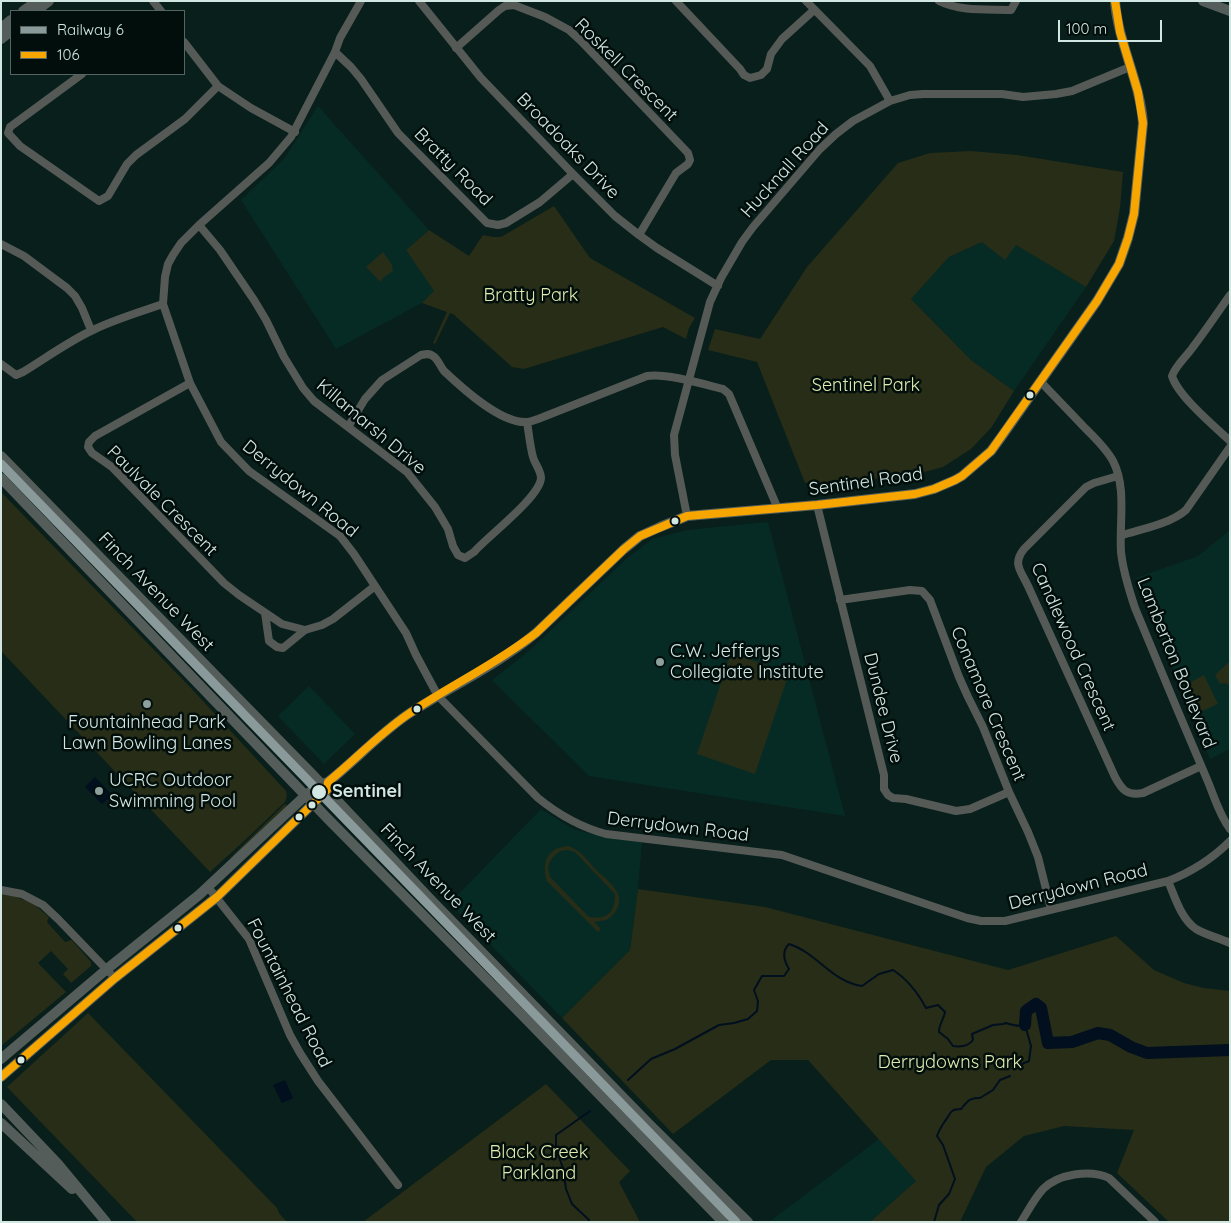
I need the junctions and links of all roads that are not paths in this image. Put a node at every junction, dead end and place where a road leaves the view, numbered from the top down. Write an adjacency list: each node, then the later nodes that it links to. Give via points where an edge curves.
1 (37, 1): 11 (street)
2 (49, 1): 12 (street)
3 (361, 1): 17 (street, Derrydown Road)
4 (419, 1): 16 (street, Broadoaks Drive)
5 (676, 1): 13 (street, via 750,78 767,70 771,54)
6 (806, 1): 13 (street)
7 (939, 1): 8 (street, via 966,9 1011,10)
8 (1016, 1)
9 (1116, 1): 18 (street, Sentinel Road)
10 (1203, 1): 14 (street)
11 (24, 10)
12 (37, 10)
13 (814, 10): 21 (street, via 870,66)
14 (1230, 11)
15 (185, 43): 20 (street)
16 (456, 48): 23 (street, Broadoaks Drive); 25 (street, Roskell Crescent, via 499,10 514,5 545,17 581,41 688,153 688,164 676,173)
17 (335, 52): 22 (street, Derrydown Road); 23 (street, Bratty Road, via 352,67 398,133 487,223 506,224 540,202)
18 (1130, 67): 21 (street, Hucknall Road, via 1072,91 1056,94 1023,97 923,94); 33 (street, Sentinel Road, via 1143,123 1128,238 1116,271 1098,301)
19 (81, 75): 20 (street, via 10,127 8,133 20,146 99,201 108,196 136,155 185,119)
20 (218, 86): 22 (street)
21 (890, 101): 27 (street, Hucknall Road, via 853,121 820,149 753,227)
22 (294, 132): 24 (street, Derrydown Road, via 269,163)
23 (573, 174): 25 (street, Broadoaks Drive)
24 (199, 225): 29 (street, Derrydown Road, via 181,243 168,264); 36 (street, Killamarsh Drive, via 254,300 302,388 314,402)
25 (638, 235): 27 (street, Broadoaks Drive)
26 (1, 244): 30 (street, via 24,256 67,288 75,296)
27 (718, 286): 32 (street, Hucknall Road, via 707,310)
28 (1230, 295): 37 (street, via 1172,376 1182,394)
29 (163, 304): 30 (street); 34 (street, Derrydown Road)
30 (92, 330): 31 (street, via 16,375)
31 (1, 364)
32 (688, 381): 35 (street, via 647,376); 43 (street, via 723,389 729,394); 44 (street, Hucknall Road, via 673,441)
33 (1040, 382): 40 (street, Lamberton Boulevard, via 1099,442 1113,461); 42 (street, Sentinel Road, via 991,451 955,480 915,494)
34 (190, 383): 46 (street, Derrydown Road, via 221,442 249,471 340,536); 48 (street, Paulvale Crescent, via 96,436 88,448 112,467 213,573)
35 (527, 422): 36 (street, via 508,419 493,411 428,354 382,380); 36 (street, Killamarsh Drive, via 540,472 539,486 529,501 465,558 455,551 448,529 435,506 407,472)
36 (348, 426)
37 (1230, 441)
38 (1230, 447): 45 (street, via 1181,515)
39 (1, 456): 52 (street, Finch Avenue West)
40 (1118, 476): 45 (street, Lamberton Boulevard); 51 (street, Candlewood Crescent, via 1094,483 1081,492 1024,549 1018,565 1124,791 1143,792)
41 (1, 478): 54 (street, Finch Avenue West)
42 (817, 505): 43 (street, Sentinel Road); 47 (street, Dundee Drive)
43 (778, 509): 44 (street, Sentinel Road)
44 (687, 516): 50 (street, Sentinel Road, via 640,536 536,633 507,655)
45 (1122, 535): 51 (street, Lamberton Boulevard, via 1124,570 1135,608)
46 (375, 586): 49 (street, via 332,619); 50 (street, Derrydown Road, via 406,633)
47 (840, 600): 53 (street, Conamore Crescent, via 910,590 922,591 926,595); 53 (street, Dundee Drive, via 888,795 956,811 970,809)
48 (265, 613): 49 (street, Paulvale Crescent, via 282,624); 49 (street, via 269,642 277,647 283,648)
49 (305, 630)
50 (438, 696): 52 (street, Sentinel Road, via 388,729); 62 (street, Derrydown Road, via 538,798 572,822 589,829 627,837 782,856 982,921 1005,921)
51 (1201, 766): 56 (street, Lamberton Boulevard, via 1218,811)
52 (326, 786): 54 (street, Sentinel Road); 55 (street, Sentinel Road); 74 (street, Finch Avenue West, via 648,1123)
53 (1009, 792): 62 (street, Conamore Crescent, via 1038,858)
54 (306, 795): 55 (street, Finch Avenue West); 59 (street, Sentinel Road)
55 (314, 804): 61 (street, Sentinel Road); 73 (street, Finch Avenue West)
56 (1230, 829)
57 (1230, 841): 58 (street, Derrydown Road, via 1212,857)
58 (1168, 881): 62 (street, Derrydown Road); 63 (street, via 1184,917 1190,923 1198,930)
59 (208, 887): 61 (street, Fountainhead Road); 64 (street, Sentinel Road)
60 (1, 890): 64 (street, via 22,894 43,905)
61 (217, 898): 65 (street, Sentinel Road); 70 (street, Fountainhead Road, via 249,939 300,1053)
62 (1051, 909)
63 (1230, 943)
64 (107, 969): 65 (street); 66 (street, Sentinel Road)
65 (115, 978): 67 (street, Sentinel Road)
66 (1, 1059)
67 (1, 1077)
68 (1, 1104): 71 (street, via 58,1164)
69 (1, 1122): 71 (street)
70 (398, 1185)
71 (105, 1221)
72 (1151, 1221): 75 (street, via 1108,1178 1090,1173 1057,1180 1044,1188)
73 (723, 1222)
74 (748, 1222)
75 (1022, 1222)

